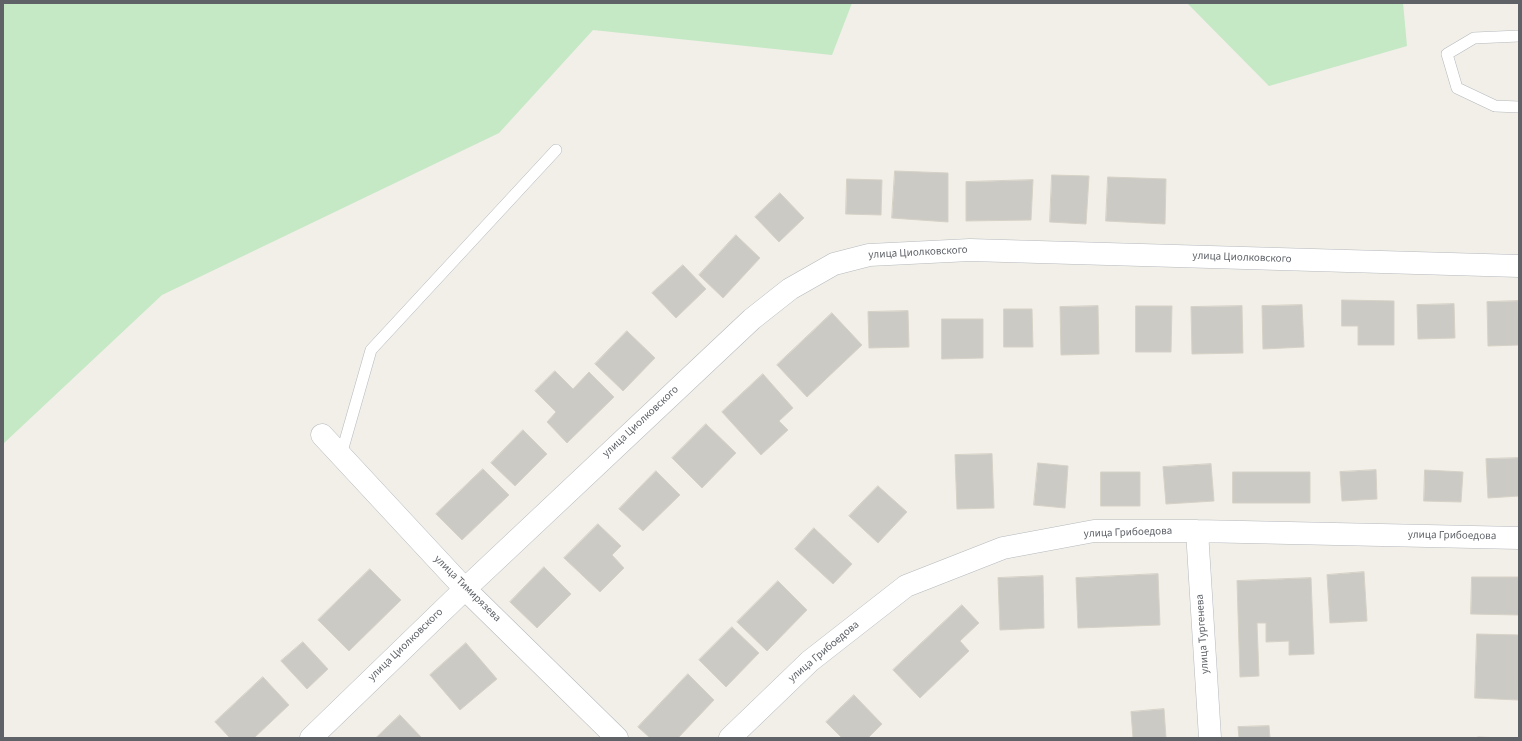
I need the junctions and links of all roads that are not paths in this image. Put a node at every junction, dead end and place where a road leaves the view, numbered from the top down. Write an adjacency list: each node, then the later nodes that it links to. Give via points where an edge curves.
1 (1519, 36): 2 (lane, via 1474,38 1447,54 1457,88 1495,106)
2 (1519, 107)
3 (556, 150): 6 (lane, via 371,350)
4 (1519, 266): 9 (street, улица Циолковского, via 970,250 869,255 834,264 790,289 752,318)
5 (322, 435): 6 (street, улица Тимирязева)
6 (341, 455): 9 (street, улица Тимирязева)
7 (1197, 531): 8 (street, улица Грибоедова); 12 (street, улица Грибоедова, via 1094,531 1003,548 906,586 810,661); 13 (street, улица Тургенева)
8 (1519, 538)
9 (465, 589): 10 (street, улица Циолковского); 11 (street, улица Тимирязева)
10 (311, 738)
11 (617, 738)
12 (730, 738)
13 (1210, 738)

